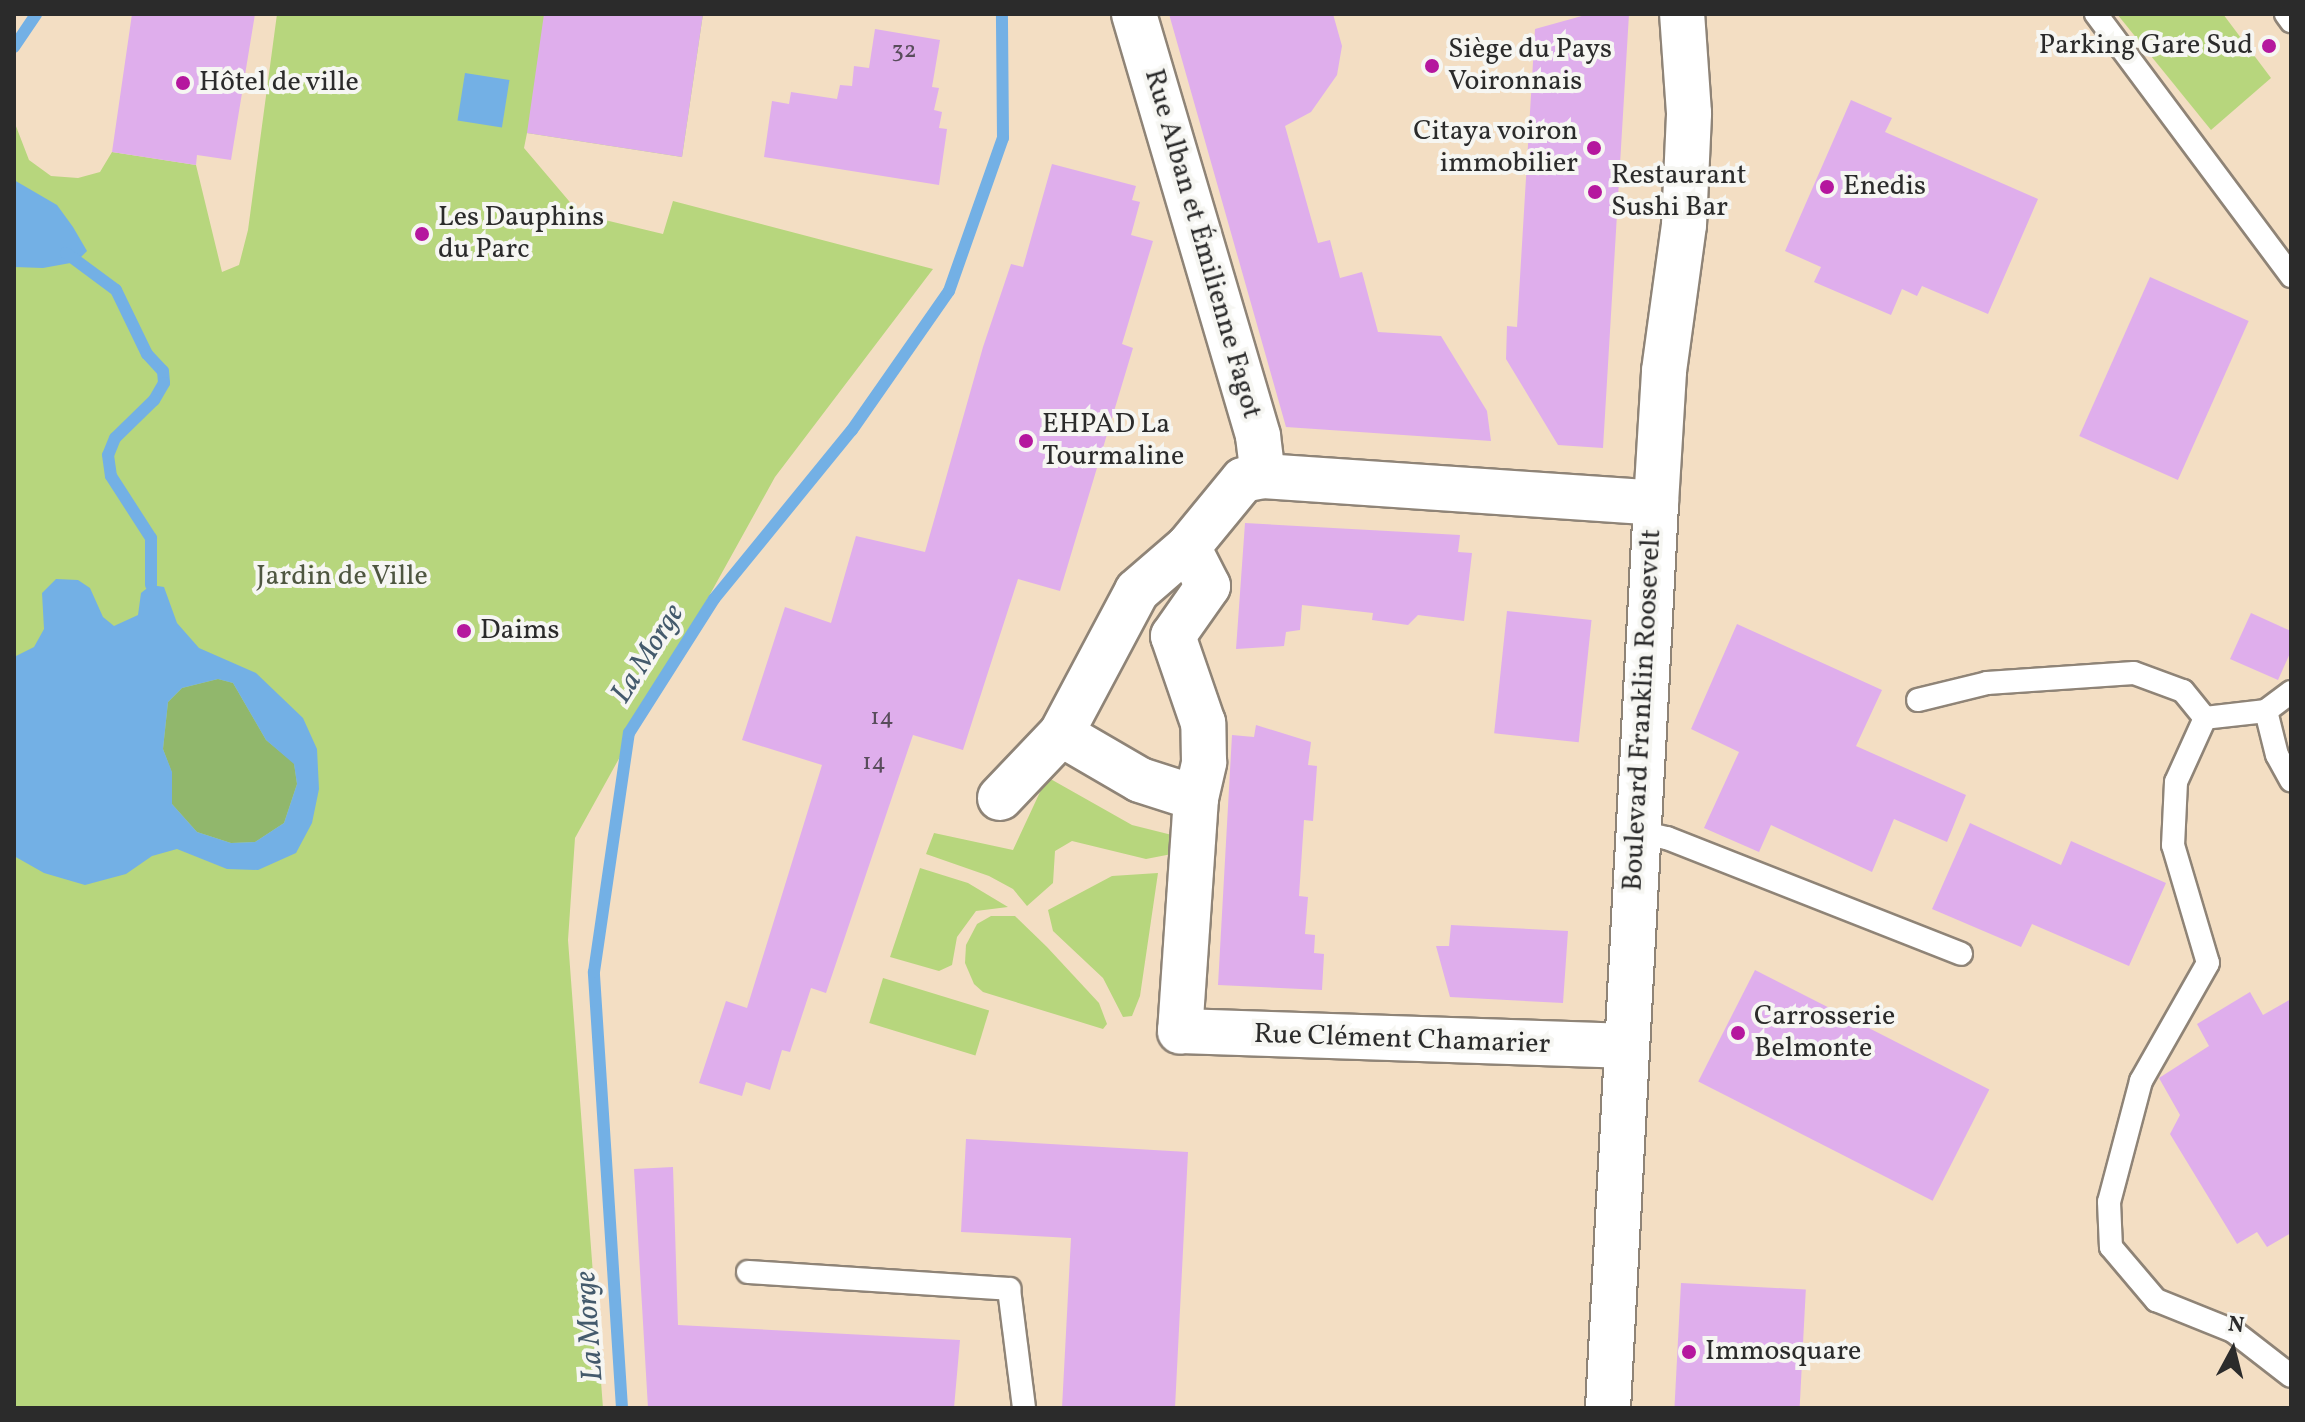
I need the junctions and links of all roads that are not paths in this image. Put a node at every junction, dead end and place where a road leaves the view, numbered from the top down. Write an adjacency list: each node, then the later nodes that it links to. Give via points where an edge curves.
1 (1134, 14): 7 (street, Rue Alban et Émilienne Fagot, via 1258,436)
2 (1682, 14): 8 (street, Boulevard Franklin Roosevelt, via 1689,113 1684,225 1664,371)
3 (2096, 14): 6 (lane)
4 (2286, 14): 5 (lane)
5 (2291, 21)
6 (2291, 276)
7 (1263, 476): 8 (street); 9 (street, via 1243,480)
8 (1656, 503): 18 (street, Boulevard Franklin Roosevelt)
9 (1188, 547): 14 (street, via 1137,591); 17 (street, via 1208,586 1173,636 1203,723 1204,762)
10 (2291, 692): 12 (lane)
11 (1918, 700): 13 (lane, via 1987,683 2134,673 2183,691)
12 (2266, 711): 13 (lane); 15 (lane, via 2277,755)
13 (2205, 718): 22 (lane, via 2176,782 2173,845 2208,963 2141,1081 2109,1202 2111,1247 2156,1300 2233,1331)
14 (1061, 734): 16 (street); 17 (street, via 1140,780)
15 (2291, 780)
16 (1000, 798)
17 (1196, 798): 20 (street, Rue Clément Chamarier, via 1180,1031)
18 (1636, 831): 19 (lane, via 1667,838); 20 (street, Boulevard Franklin Roosevelt)
19 (1961, 954)
20 (1623, 1046): 24 (street, Boulevard Franklin Roosevelt)
21 (748, 1272): 23 (lane, via 1009,1289)
22 (2291, 1376)
23 (1024, 1408)
24 (1608, 1408)

